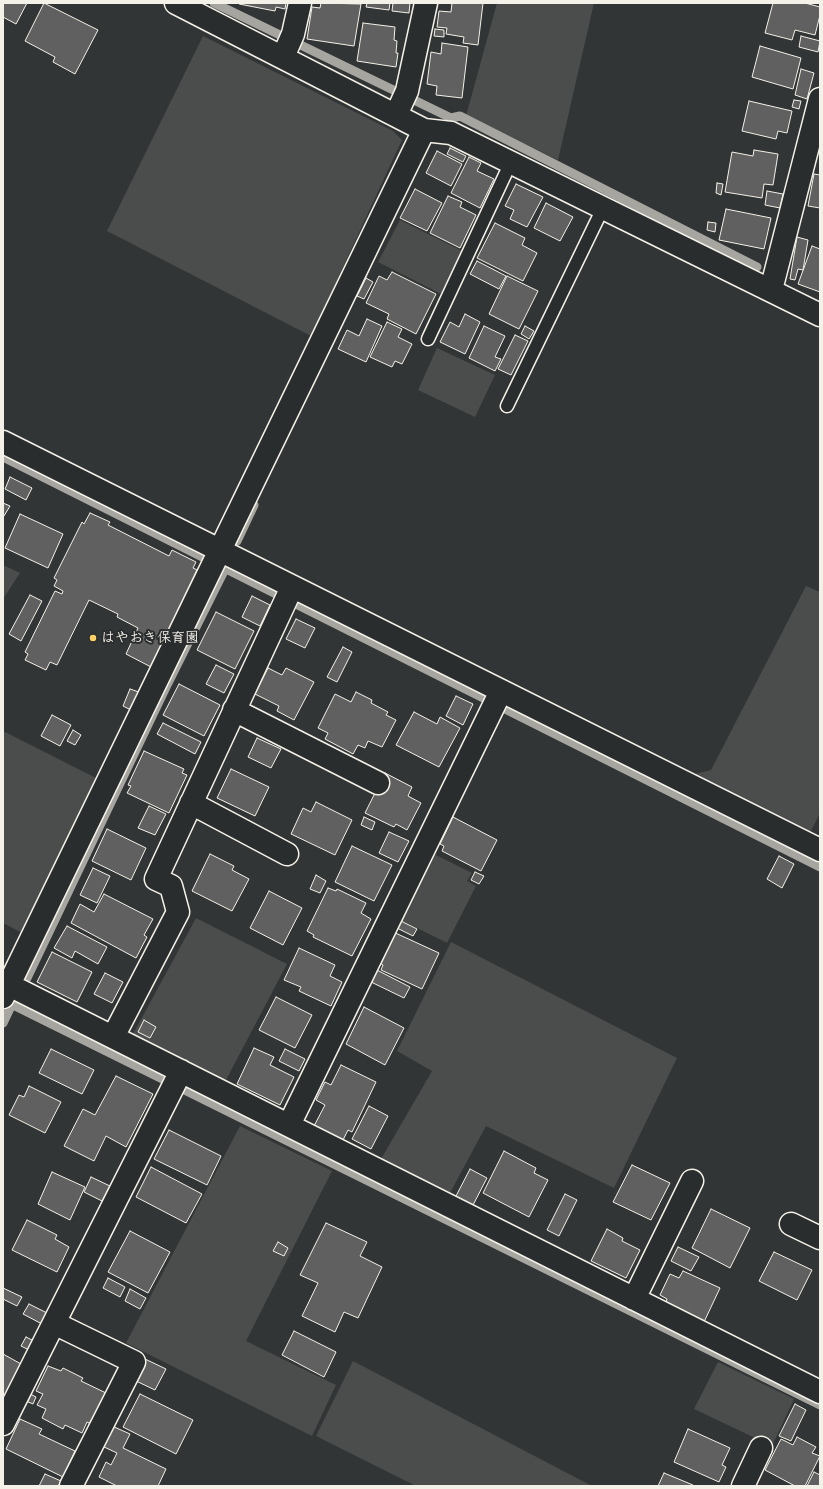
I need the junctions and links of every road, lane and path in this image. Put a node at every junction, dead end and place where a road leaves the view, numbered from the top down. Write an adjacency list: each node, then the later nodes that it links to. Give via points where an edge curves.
1 (176, 3): 4 (street)
2 (300, 3): 4 (street)
3 (426, 3): 6 (street)
4 (288, 46): 6 (street)
5 (820, 99): 10 (street)
6 (402, 103): 7 (street)
7 (424, 130): 8 (street, via 451,133); 15 (street)
8 (511, 162): 9 (street); 12 (lane)
9 (603, 208): 10 (street); 13 (lane)
10 (771, 290): 11 (street)
11 (820, 315)
12 (428, 339)
13 (507, 406)
14 (3, 442): 15 (street)
15 (215, 560): 16 (street); 23 (street)
16 (288, 596): 17 (street); 18 (street)
17 (497, 700): 21 (street); 26 (street)
18 (234, 710): 19 (street); 20 (street)
19 (378, 783)
20 (191, 803): 22 (street); 24 (street, via 156,879 171,886 178,912)
21 (820, 850)
22 (287, 854)
23 (5, 990): 24 (street)
24 (113, 1037): 25 (street)
25 (176, 1080): 26 (street); 31 (street)
26 (289, 1125): 30 (street)
27 (692, 1181): 30 (street)
28 (791, 1224): 29 (street)
29 (820, 1238)
30 (634, 1299): 32 (street)
31 (54, 1323): 33 (street); 35 (street, via 134,1362)
32 (820, 1392)
33 (3, 1424)
34 (761, 1448): 36 (street)
35 (71, 1486)
36 (743, 1486)

